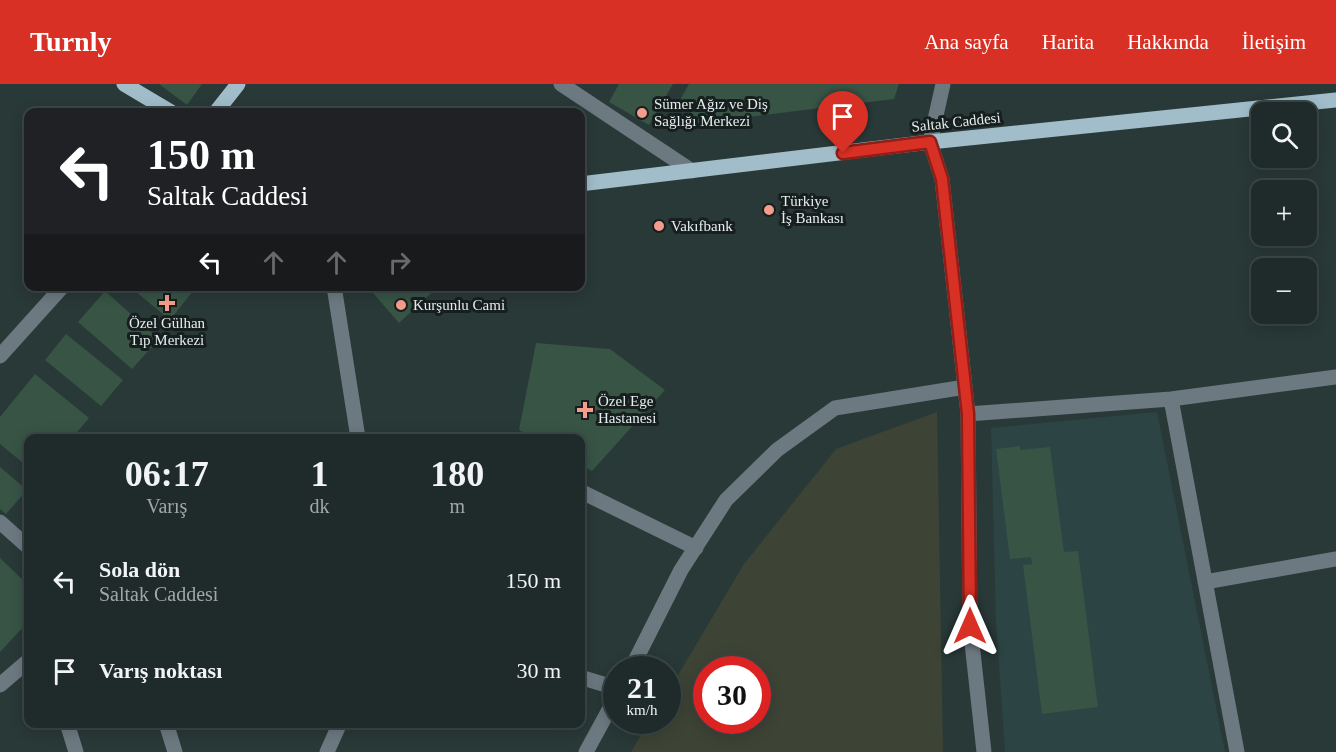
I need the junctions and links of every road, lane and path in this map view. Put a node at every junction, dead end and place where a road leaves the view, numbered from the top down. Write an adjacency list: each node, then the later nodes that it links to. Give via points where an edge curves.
1 (124, 84): 6 (main road)
2 (238, 84): 7 (main road)
3 (561, 84): 9 (street)
4 (943, 84): 8 (street)
5 (1336, 100): 8 (main road, Saltak Caddesi)
6 (164, 108)
7 (219, 108)
8 (930, 142): 9 (main road, Saltak Caddesi); 15 (street, via 942,179)
9 (692, 171): 10 (main road, Saltak Caddesi)
10 (585, 183)
11 (58, 291): 13 (street)
12 (335, 291): 18 (street)
13 (0, 356)
14 (1336, 377): 16 (street)
15 (965, 387): 17 (street); 22 (street, via 835,408 777,450 726,500)
16 (1171, 399): 17 (street); 24 (street)
17 (968, 414): 38 (street, via 970,626)
18 (357, 434)
19 (585, 492): 22 (street)
20 (0, 522): 21 (street)
21 (24, 543)
22 (696, 548): 25 (street)
23 (1336, 558): 24 (street)
24 (1205, 582): 39 (street)
25 (638, 656)
26 (24, 664): 29 (street)
27 (585, 679): 28 (street)
28 (603, 684)
29 (0, 685)
30 (603, 720): 37 (street)
31 (69, 728): 34 (street)
32 (168, 728): 35 (street)
33 (338, 728): 36 (street)
34 (76, 752)
35 (175, 752)
36 (327, 752)
37 (585, 752)
38 (984, 752)
39 (1237, 752)

